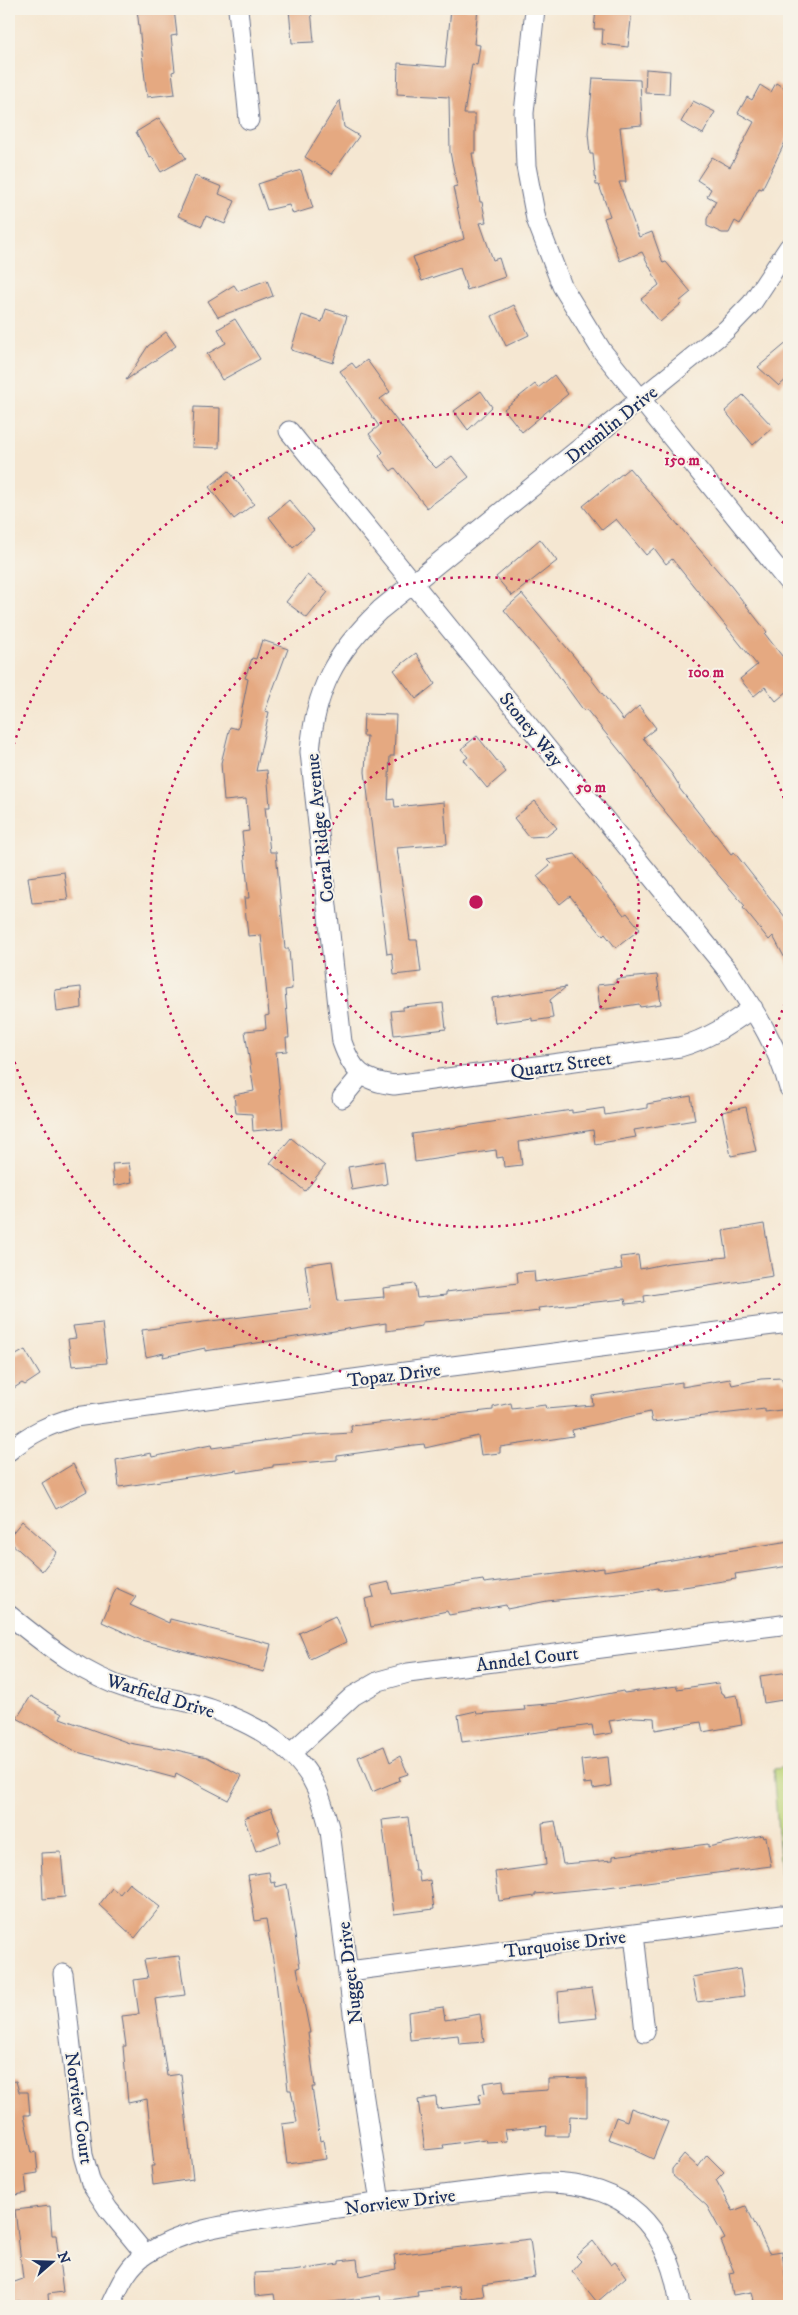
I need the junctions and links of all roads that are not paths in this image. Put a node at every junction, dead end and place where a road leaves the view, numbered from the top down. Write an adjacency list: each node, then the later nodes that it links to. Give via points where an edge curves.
1 (238, 9): 3 (street)
2 (535, 9): 5 (street, via 524,113 526,166 536,220 562,286 602,351)
3 (249, 120)
4 (789, 247): 5 (street, Drumlin Drive, via 752,303 726,330)
5 (642, 399): 7 (street, Drumlin Drive); 8 (street)
6 (289, 431): 7 (street, Stoney Way)
7 (414, 583): 9 (street, Stoney Way, via 729,972); 10 (street, Coral Ridge Avenue, via 356,633 335,662 312,726 311,780 342,1042 348,1060)
8 (789, 583)
9 (753, 1008): 10 (street, Quartz Street, via 720,1031 680,1048 394,1086 376,1083); 11 (street, Stoney Way, via 774,1045)
10 (361, 1075): 12 (street)
11 (789, 1088)
12 (342, 1098)
13 (789, 1323): 14 (street, Topaz Drive, via 75,1417 46,1425)
14 (9, 1451)
15 (9, 1615): 17 (street, Warfield Drive, via 76,1666 130,1689 225,1714 261,1731)
16 (789, 1624): 17 (street, Anndel Court, via 408,1673 378,1681 353,1696)
17 (291, 1753): 20 (street, Nugget Drive, via 310,1777 323,1803 330,1831)
18 (781, 1915): 19 (street, Turquoise Drive)
19 (634, 1934): 20 (street, Turquoise Drive); 22 (street)
20 (349, 1971): 23 (street, Nugget Drive)
21 (63, 1974): 24 (street, Norview Court, via 86,2164 92,2183 104,2202)
22 (645, 2032)
23 (380, 2202): 24 (street, Norview Drive, via 208,2228 180,2236); 26 (street, Norview Drive, via 542,2183 588,2186 629,2206 648,2225 674,2270)
24 (145, 2254): 25 (street, Norview Drive, via 129,2268)
25 (110, 2306)
26 (680, 2306)

